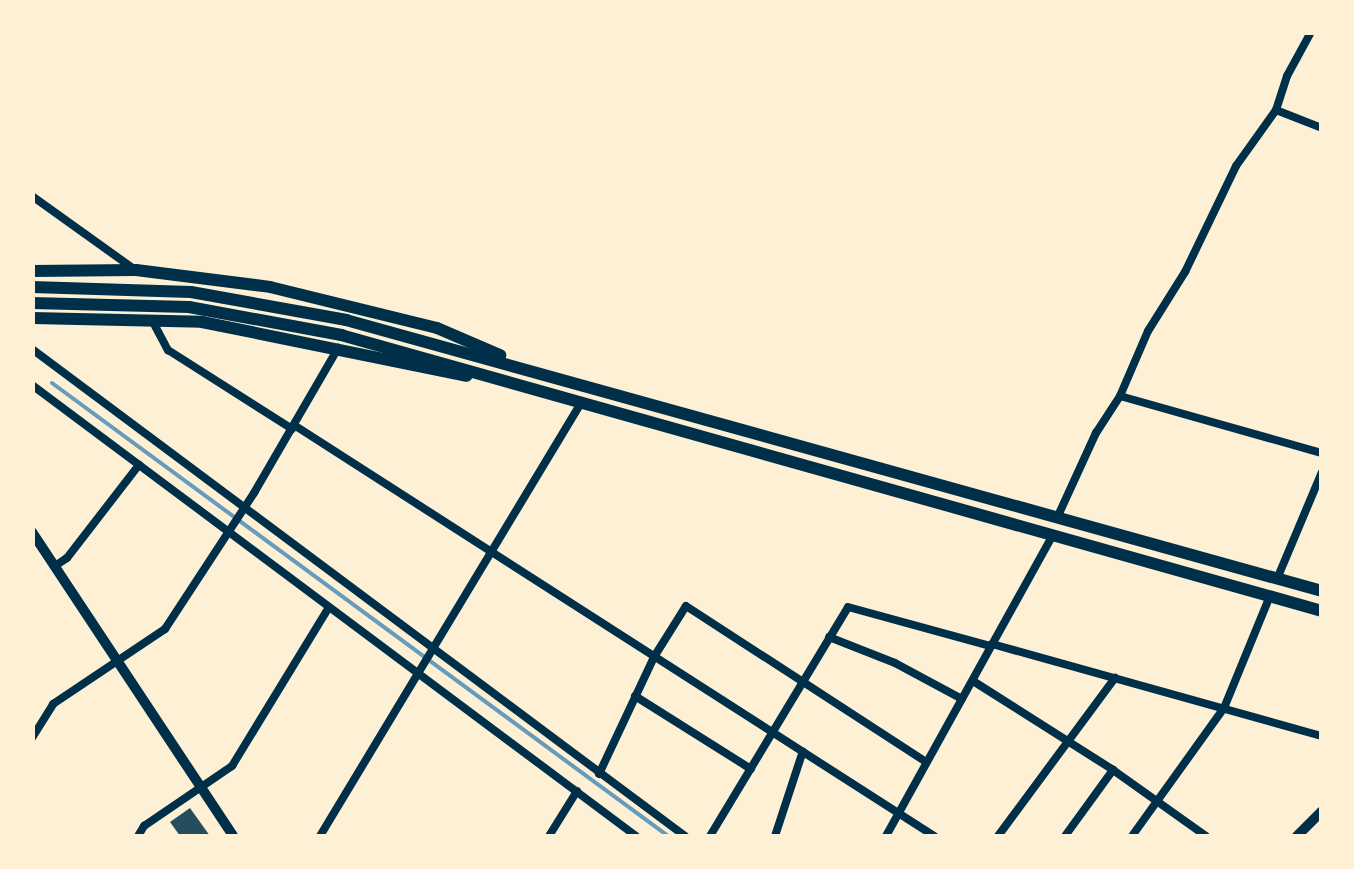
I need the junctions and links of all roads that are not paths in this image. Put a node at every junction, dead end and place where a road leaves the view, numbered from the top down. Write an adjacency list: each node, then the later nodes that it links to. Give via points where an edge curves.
1 (1311, 32): 2 (street)
2 (1276, 110): 3 (street); 16 (street, via 1236,166)
3 (1322, 128)
4 (32, 196): 5 (street)
5 (136, 270): 6 (main road); 13 (main road, via 305,294 437,328)
6 (32, 271)
7 (32, 287): 13 (main road, via 190,292 303,310)
8 (32, 303): 14 (main road, via 188,307 298,325)
9 (32, 318): 10 (main road)
10 (151, 318): 11 (main road); 18 (street, via 168,350)
11 (338, 348): 14 (main road, via 424,370); 18 (street)
12 (32, 349): 22 (street)
13 (520, 366): 23 (main road)
14 (504, 380): 17 (main road)
15 (32, 385): 20 (street)
16 (1120, 396): 19 (street); 23 (street)
17 (581, 403): 26 (main road); 27 (street)
18 (293, 427): 22 (street); 27 (street)
19 (1322, 453)
20 (139, 464): 24 (street); 28 (street)
21 (1322, 472): 29 (street)
22 (244, 506): 24 (street); 36 (street)
23 (1057, 518): 29 (main road)
24 (227, 528): 32 (street); 38 (street, via 165,629)
25 (33, 534): 28 (street)
26 (1053, 535): 31 (main road); 35 (street)
27 (491, 553): 36 (street); 37 (street)
28 (55, 566): 38 (street)
29 (1277, 578): 30 (main road)
30 (1322, 591)
31 (1270, 596): 33 (main road); 45 (street)
32 (329, 607): 39 (street); 55 (street, via 232,766)
33 (1322, 611)
34 (829, 637): 35 (street, via 848,607); 42 (street); 44 (street)
35 (992, 645): 40 (street); 41 (street)
36 (434, 648): 39 (street); 54 (street)
37 (654, 658): 42 (street, via 686,606); 43 (street); 46 (street)
38 (117, 661): 48 (street, via 53,704); 55 (street)
39 (420, 673): 56 (street); 62 (street)
40 (1115, 678): 45 (street); 49 (street)
41 (973, 681): 44 (street); 49 (street)
42 (802, 682): 46 (street); 51 (street)
43 (635, 696): 52 (street); 54 (street)
44 (962, 699): 51 (street)
45 (1224, 708): 47 (street); 57 (street)
46 (772, 732): 50 (street); 52 (street)
47 (1322, 736)
48 (32, 738)
49 (1069, 741): 53 (street); 70 (street)
50 (803, 751): 59 (street); 67 (street)
51 (926, 762): 59 (street)
52 (750, 769): 66 (street)
53 (1113, 770): 57 (street); 71 (street)
54 (600, 774): 65 (street)
55 (200, 788): 60 (street); 61 (street)
56 (577, 792): 63 (street); 64 (street)
57 (1158, 801): 72 (street); 73 (street)
58 (1322, 810): 74 (street)
59 (899, 812): 68 (street); 69 (street)
60 (138, 836)
61 (233, 836)
62 (320, 836)
63 (550, 836)
64 (636, 836)
65 (685, 836)
66 (710, 836)
67 (775, 836)
68 (886, 836)
69 (934, 836)
70 (998, 836)
71 (1065, 836)
72 (1132, 836)
73 (1206, 836)
74 (1296, 836)

